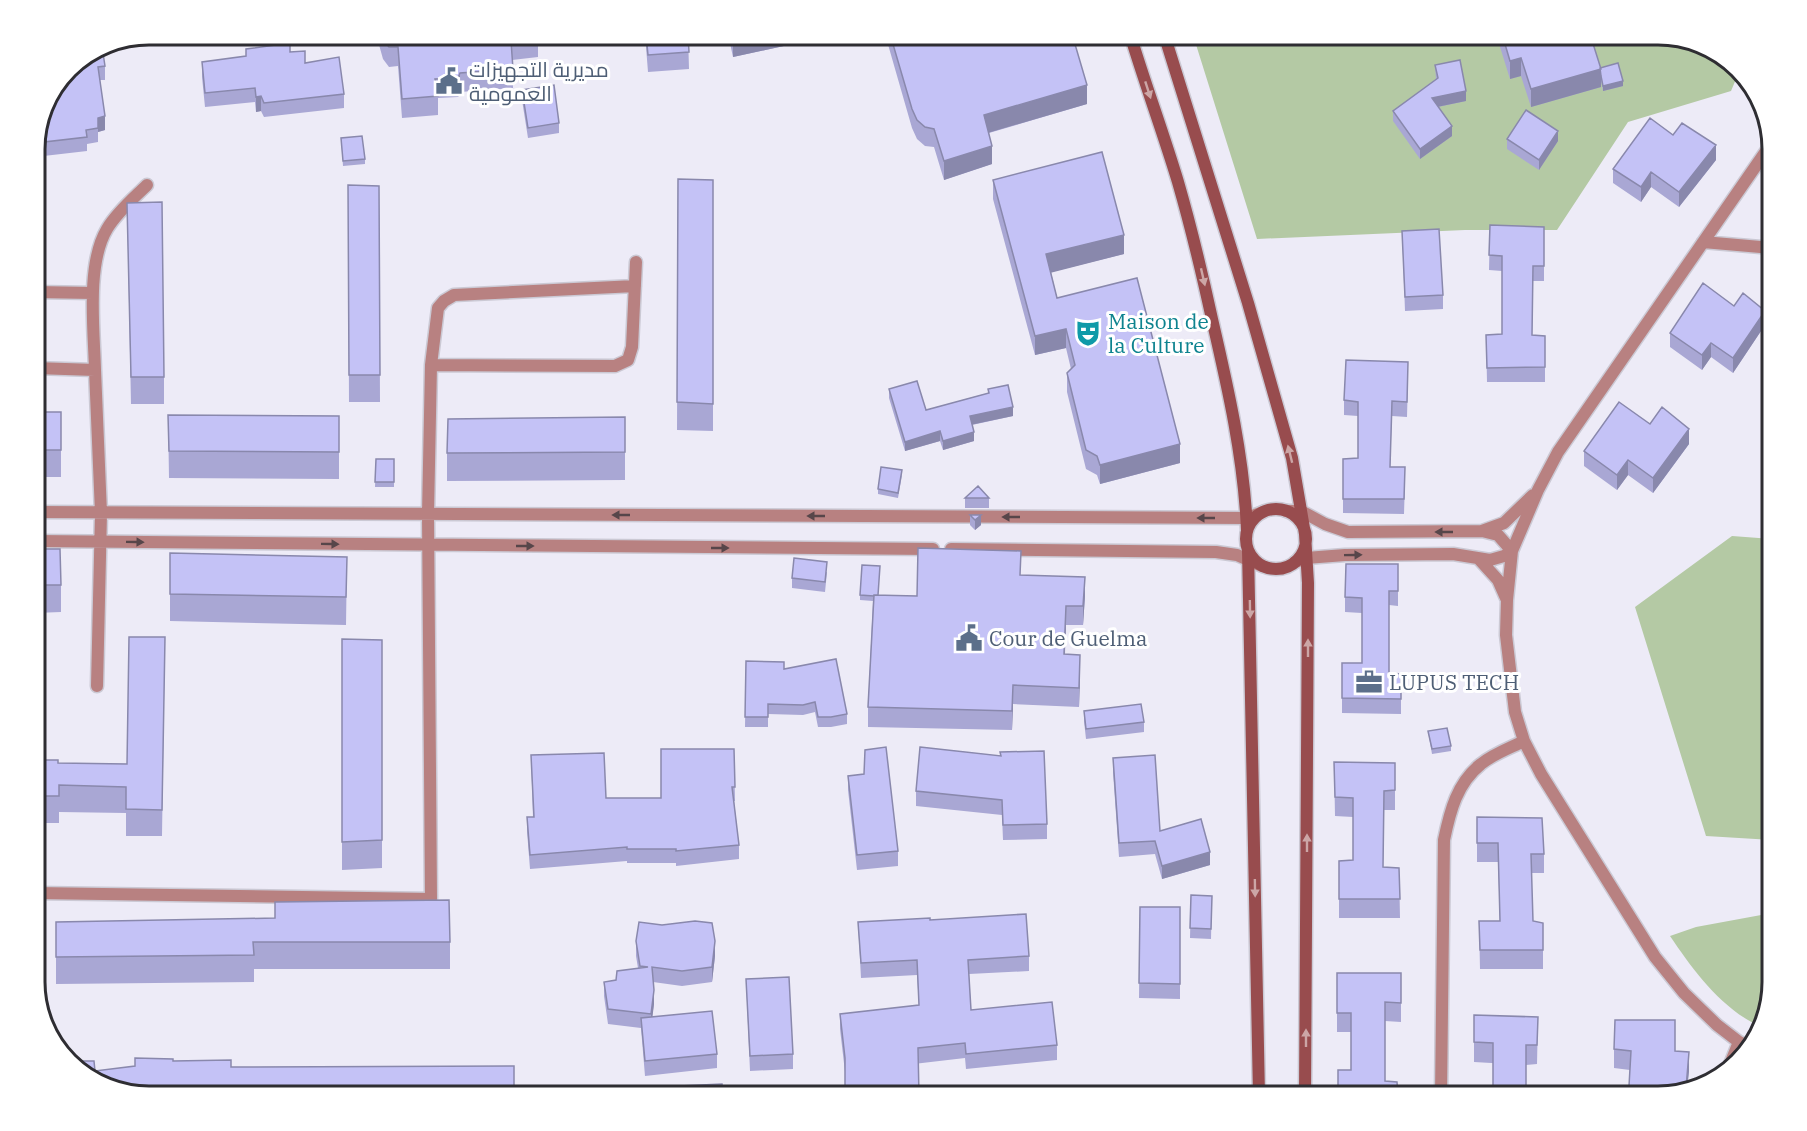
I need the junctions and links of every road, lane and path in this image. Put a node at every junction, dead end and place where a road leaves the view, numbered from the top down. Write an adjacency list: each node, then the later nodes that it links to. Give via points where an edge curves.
1 (1134, 45): 20 (street, one-way to 20, via 1178,182 1223,364 1243,476)
2 (1167, 45): 16 (street, one-way to 2, via 1292,458 1248,303)
3 (1762, 157): 5 (street)
4 (147, 185): 10 (street, via 107,229 97,252)
5 (1703, 242): 6 (street); 14 (street, via 1581,417)
6 (1762, 247)
7 (636, 262): 8 (street)
8 (635, 286): 11 (street, via 454,295 438,308); 11 (street, via 632,347 628,360 615,366)
9 (45, 291): 10 (street)
10 (93, 293): 13 (street)
11 (431, 365): 19 (street)
12 (45, 368): 13 (street)
13 (95, 370): 18 (street)
14 (1538, 490): 21 (street, via 1504,523); 26 (street)
15 (1286, 511): 16 (street); 20 (street, via 1263,512); 22 (street, via 1295,516)
16 (1301, 511): 21 (street, one-way to 16, via 1348,532); 22 (street)
17 (45, 512): 18 (street)
18 (101, 513): 19 (street); 24 (street)
19 (428, 514): 20 (street, one-way to 19); 25 (street)
20 (1247, 524): 27 (street)
21 (1482, 531): 26 (street, via 1498,536)
22 (1305, 534): 29 (street)
23 (45, 541): 24 (street)
24 (99, 541): 25 (street, one-way to 25); 31 (street)
25 (429, 545): 27 (street, one-way to 27); 33 (street, via 431,899)
26 (1512, 551): 28 (street, via 1490,560); 30 (street)
27 (1249, 555): 29 (street, via 1262,566 1276,569); 36 (street, one-way to 36)
28 (1478, 558): 29 (street, one-way to 28, via 1432,554); 30 (street, via 1498,580)
29 (1301, 560): 37 (street, one-way to 29, via 1308,594)
30 (1507, 600): 32 (street, via 1509,673)
31 (97, 686)
32 (1524, 741): 34 (street, via 1655,957 1684,993); 38 (street, via 1481,763 1463,782 1451,807 1444,840)
33 (45, 893)
34 (1739, 1042): 35 (street)
35 (1735, 1052)
36 (1258, 1086)
37 (1305, 1086)
38 (1441, 1086)

